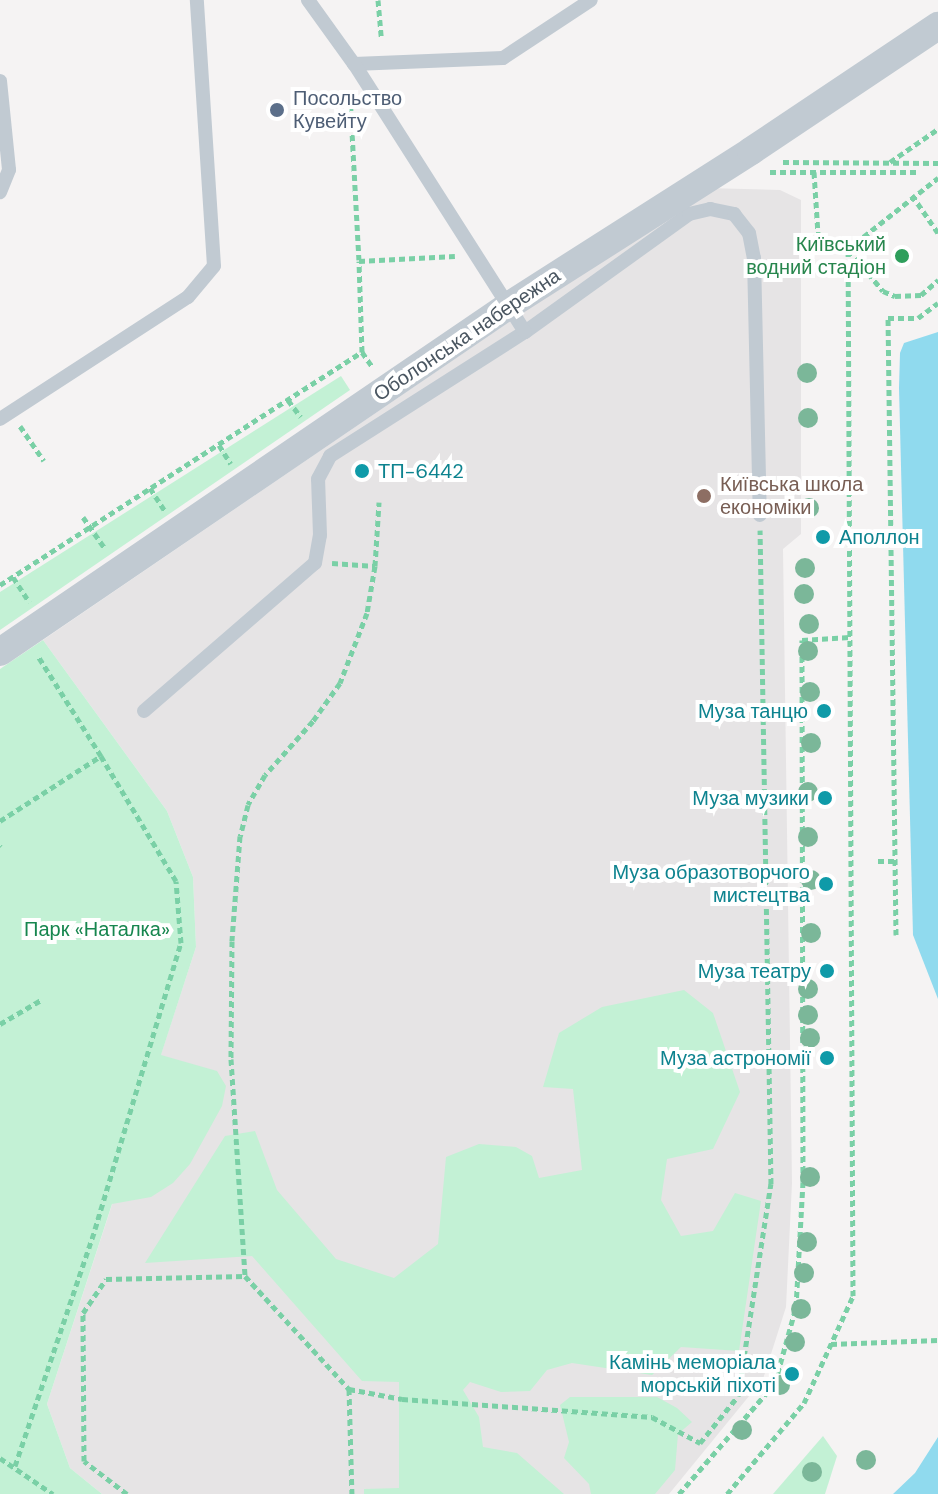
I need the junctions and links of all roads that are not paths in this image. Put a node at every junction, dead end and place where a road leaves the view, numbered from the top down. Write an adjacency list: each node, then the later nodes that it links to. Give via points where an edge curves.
1 (197, 0): 10 (lane, via 214,266 188,297)
2 (308, 0): 5 (lane)
3 (591, 0): 5 (lane, via 503,58)
4 (938, 26): 8 (street, Оболонська набережна)
5 (354, 64): 8 (lane)
6 (0, 81): 7 (lane, via 9,170)
7 (0, 192)
8 (508, 306): 9 (lane); 12 (street, Оболонська набережна)
9 (525, 332): 11 (lane, via 689,214 710,209 734,214 749,233 754,258); 13 (lane, via 330,456 318,479 315,563)
10 (4, 416)
11 (760, 515)
12 (0, 652)
13 (144, 711)

